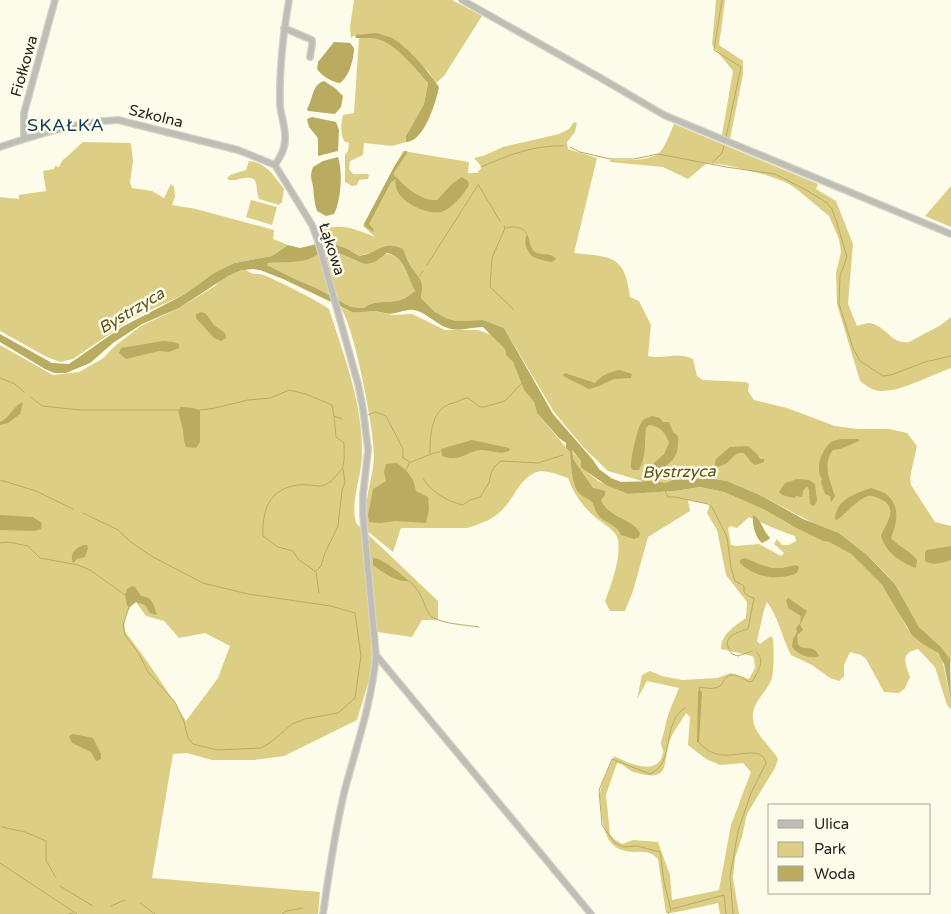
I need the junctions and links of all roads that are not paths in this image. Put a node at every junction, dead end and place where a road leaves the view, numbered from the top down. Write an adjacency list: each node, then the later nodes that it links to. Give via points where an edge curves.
1 (55, 0): 6 (street, Fiołkowa, via 24,113)
2 (288, 0): 4 (street)
3 (462, 0): 9 (street, via 664,115)
4 (284, 28): 5 (street, via 312,40); 8 (street, via 280,102 285,143)
5 (310, 57)
6 (24, 139): 7 (street, Szkolna); 8 (street, Szkolna, via 78,124 118,120 238,150)
7 (0, 147)
8 (275, 165): 10 (street, Łąkowa, via 312,225 358,384 368,450 363,515)
9 (951, 234)
10 (376, 655): 11 (street, Łąkowa, via 371,693 345,791); 12 (street)
11 (323, 914)
12 (591, 914)

